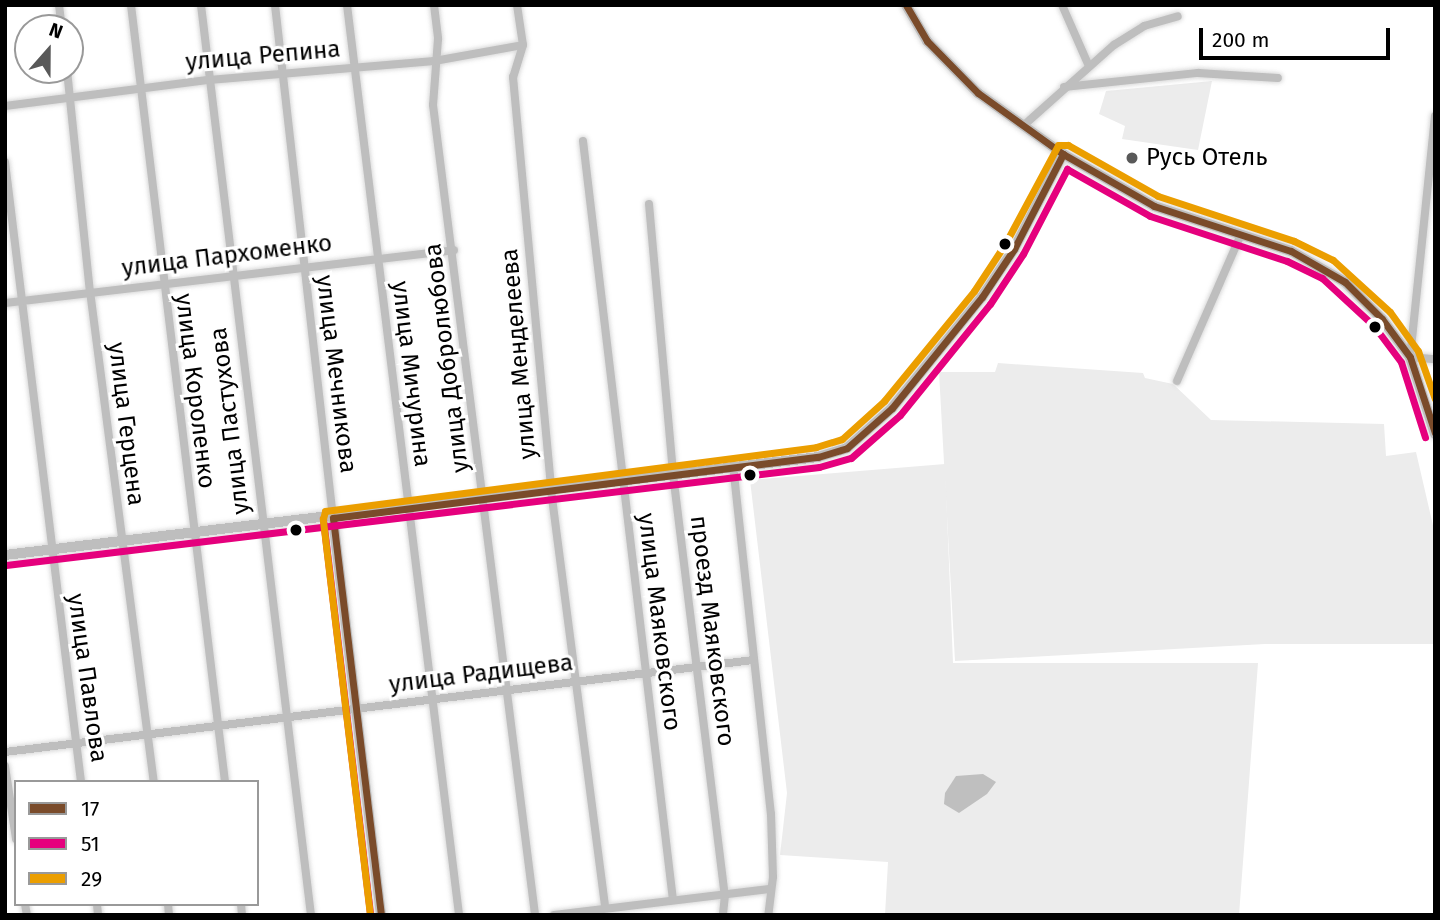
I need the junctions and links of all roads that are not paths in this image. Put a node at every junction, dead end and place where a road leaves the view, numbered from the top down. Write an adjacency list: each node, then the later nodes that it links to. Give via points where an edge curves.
1 (131, 5): 19 (street, улица Короленко)
2 (201, 5): 16 (street, улица Пастухова)
3 (275, 5): 14 (street, улица Мечникова)
4 (347, 5): 13 (street, улица Мичурина)
5 (434, 5): 11 (street, улица Добролюбова, via 438,39)
6 (517, 5): 10 (street, улица Менделеева)
7 (906, 5): 23 (main road, via 927,41 978,93)
8 (1062, 5): 12 (street)
9 (1178, 16): 12 (street, via 1144,26)
10 (523, 45): 11 (street, улица Репина); 45 (street, улица Менделеева, via 513,77)
11 (434, 61): 13 (street, улица Репина); 30 (street, улица Добролюбова, via 433,105)
12 (1088, 64): 18 (street)
13 (354, 67): 14 (street, улица Репина); 31 (street, улица Мичурина)
14 (283, 73): 16 (street, улица Репина); 32 (street, улица Мечникова)
15 (1278, 78): 18 (street, via 1198,73)
16 (209, 80): 19 (street, улица Репина); 33 (street, улица Пастухова)
17 (69, 84): 20 (street, улица Герцена)
18 (1064, 87): 23 (street)
19 (141, 88): 20 (street, улица Репина); 34 (street, улица Короленко)
20 (70, 96): 21 (street, улица Репина); 35 (street, улица Герцена)
21 (5, 106)
22 (1435, 116): 27 (street)
23 (1023, 126): 25 (main road)
24 (583, 141): 44 (street, улица Маяковского)
25 (1063, 153): 29 (main road, via 1154,206); 42 (main road, via 1014,249 982,297 868,431 847,448 818,457)
26 (5, 162): 36 (street, улица Павлова)
27 (1431, 193): 38 (street)
28 (649, 204): 43 (street, проезд Маяковского)
29 (1240, 237): 38 (main road, via 1291,251 1328,269 1384,322); 40 (street)
30 (454, 250): 31 (street, улица Пархоменко); 46 (street, улица Добролюбова)
31 (377, 258): 32 (street, улица Пархоменко); 47 (street, улица Мичурина)
32 (302, 265): 33 (street, улица Пархоменко); 48 (street, улица Мечникова)
33 (233, 274): 34 (street, улица Пархоменко); 49 (street, улица Пастухова)
34 (163, 283): 35 (street, улица Пархоменко); 50 (street, улица Короленко)
35 (90, 291): 36 (street, улица Пархоменко); 51 (street, улица Герцена)
36 (20, 301): 37 (street, улица Пархоменко); 52 (street, улица Павлова)
37 (5, 303)
38 (1410, 357): 39 (street); 41 (main road)
39 (1435, 359)
40 (1177, 381)
41 (1435, 434)
42 (733, 465): 43 (main road); 54 (street)
43 (673, 474): 44 (main road); 55 (street, проезд Маяковского)
44 (621, 480): 45 (main road); 56 (street, улица Маяковского)
45 (551, 489): 46 (main road); 57 (street, улица Менделеева)
46 (483, 497): 47 (main road); 58 (street, улица Добролюбова)
47 (408, 508): 48 (main road); 59 (street, улица Мичурина)
48 (333, 517): 49 (main road); 60 (main road, улица Мечникова)
49 (262, 526): 50 (main road); 61 (street, улица Пастухова)
50 (194, 534): 51 (main road); 62 (street, улица Короленко)
51 (121, 543): 52 (main road); 63 (street, улица Герцена)
52 (51, 551): 53 (main road); 64 (street, улица Павлова)
53 (5, 555)
54 (754, 660): 55 (street, улица Радищева); 71 (street, via 771,814 774,877)
55 (698, 667): 56 (street, улица Радищева); 72 (street, проезд Маяковского)
56 (646, 672): 57 (street, улица Радищева); 73 (street, улица Маяковского)
57 (576, 682): 58 (street, улица Радищева); 74 (street, улица Менделеева)
58 (507, 691): 59 (street, улица Радищева); 78 (street, улица Добролюбова)
59 (430, 699): 60 (street, улица Радищева); 77 (street, улица Мичурина)
60 (355, 709): 61 (street, улица Радищева); 76 (main road, улица Мечникова)
61 (286, 718): 62 (street, улица Радищева); 75 (street, улица Пастухова)
62 (218, 729): 63 (street, улица Радищева); 69 (street, улица Короленко)
63 (149, 738): 64 (street, улица Радищева); 68 (street, улица Герцена)
64 (76, 746): 65 (street, улица Радищева); 67 (street, улица Павлова)
65 (5, 752)
66 (5, 766): 70 (street)
67 (81, 780)
68 (154, 780)
69 (225, 780)
70 (14, 826)
71 (769, 889): 72 (street); 81 (street)
72 (725, 895): 73 (street); 80 (street, проезд Маяковского)
73 (673, 900): 74 (street)
74 (605, 908): 79 (street)
75 (311, 915)
76 (381, 915)
77 (459, 915)
78 (536, 915)
79 (554, 915)
80 (723, 915)
81 (768, 915)

